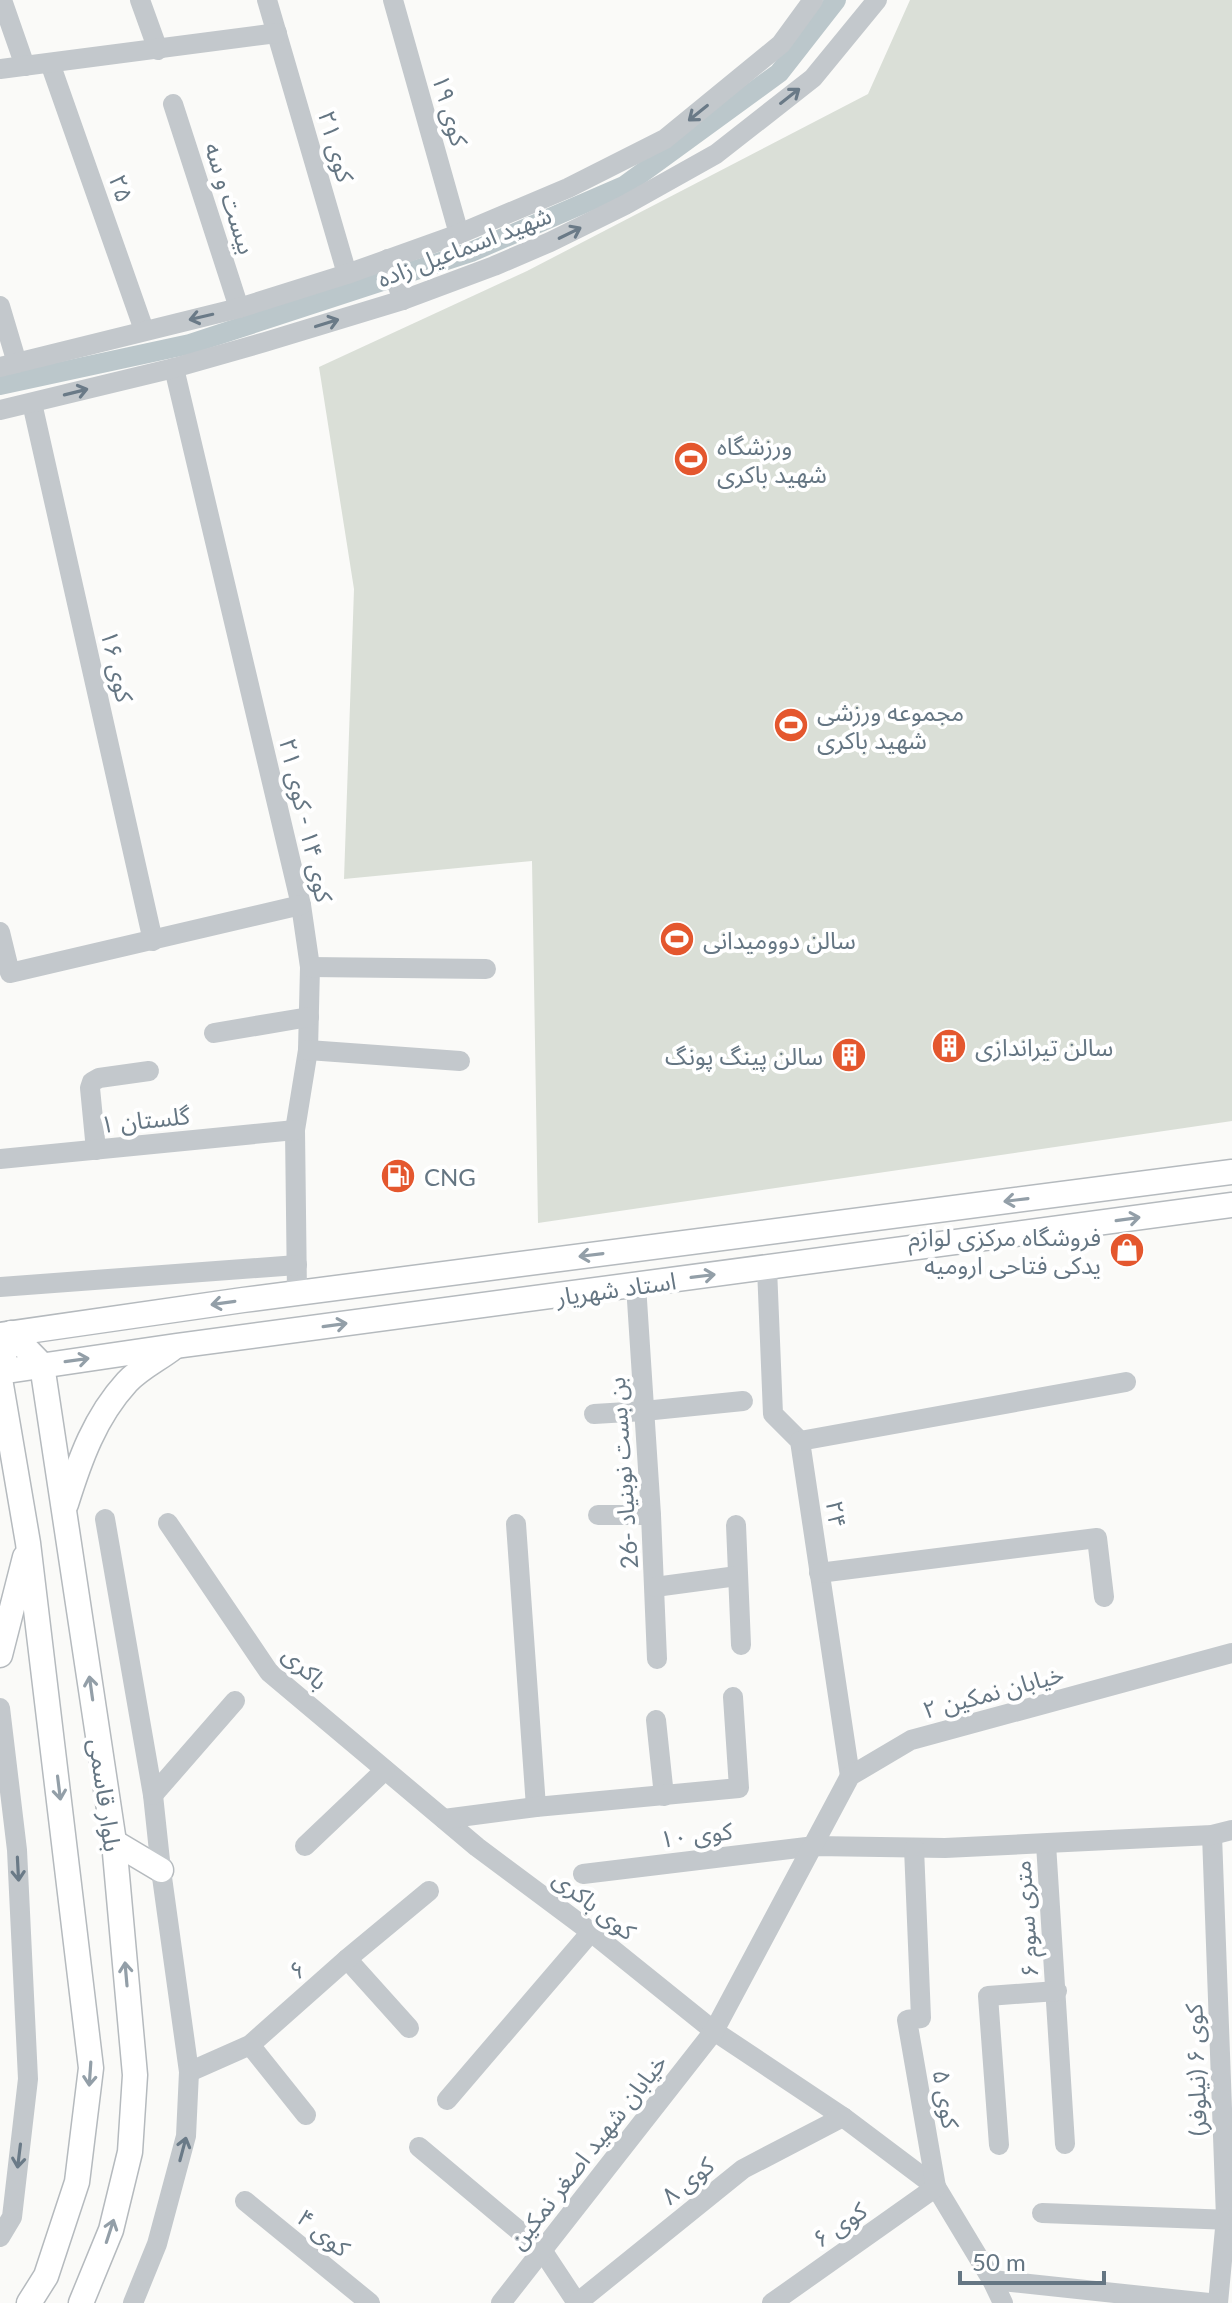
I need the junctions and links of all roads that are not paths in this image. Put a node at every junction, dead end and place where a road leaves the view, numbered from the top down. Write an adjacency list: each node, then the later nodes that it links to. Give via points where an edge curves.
1 (2, 0): 10 (street)
2 (140, 0): 8 (street)
3 (267, 0): 7 (street, کوی ۲۱)
4 (393, 0): 13 (street, کوی ۱۹)
5 (813, 0): 13 (street, شهید اسماعیل زاده, one-way to 13, via 781,44 665,139)
6 (877, 0): 16 (street, شهید اسماعیل زاده, one-way to 6, via 550,242 716,154 813,78)
7 (277, 33): 8 (street); 15 (street, کوی ۲۱)
8 (158, 50): 9 (street)
9 (50, 63): 10 (street); 19 (street, ۲۵)
10 (25, 66): 11 (street)
11 (0, 69)
12 (173, 104): 18 (street, بیست و سه)
13 (459, 234): 14 (street, شهید اسماعیل زاده)
14 (388, 259): 15 (street, شهید اسماعیل زاده); 16 (street)
15 (347, 274): 18 (street, شهید اسماعیل زاده)
16 (403, 300): 21 (street, شهید اسماعیل زاده, one-way to 16)
17 (0, 306): 20 (street)
18 (239, 308): 19 (street, شهید اسماعیل زاده, one-way to 19)
19 (144, 330): 20 (street, شهید اسماعیل زاده)
20 (9, 365)
21 (174, 368): 22 (street, شهید اسماعیل زاده, one-way to 21); 24 (street, کوی ۱۴ - کوی ۲۱)
22 (32, 403): 23 (street, شهید اسماعیل زاده); 26 (street, کوی ۱۶)
23 (0, 410)
24 (301, 905): 26 (street); 27 (street, کوی ۱۴ - کوی ۲۱)
25 (0, 932): 26 (street, via 10,973)
26 (153, 941)
27 (310, 967): 28 (street); 29 (street, کوی ۱۴ - کوی ۲۱)
28 (486, 969)
29 (309, 1017): 30 (street); 31 (street, کوی ۱۴ - کوی ۲۱)
30 (214, 1033)
31 (308, 1050): 32 (street); 34 (street, کوی ۱۴ - کوی ۲۱)
32 (460, 1061)
33 (149, 1071): 35 (street, via 92,1082)
34 (295, 1130): 35 (street, ۱ گلستان); 39 (street, کوی ۱۴ - کوی ۲۱)
35 (96, 1150): 36 (street, ۱ گلستان)
36 (0, 1159)
37 (1232, 1172): 43 (main road, استاد شهریار, one-way to 43)
38 (1232, 1205): 40 (main road, استاد شهریار, one-way to 38)
39 (297, 1265): 42 (street); 43 (street, کوی ۱۴ - کوی ۲۱)
40 (767, 1268): 41 (main road, استاد شهریار, one-way to 40); 53 (street, via 773,1414)
41 (636, 1285): 45 (main road, استاد شهریار, one-way to 41); 51 (street, 26- بن بست نوبنیاد)
42 (0, 1287)
43 (297, 1294): 44 (main road, استاد شهریار, one-way to 44)
44 (6, 1334): 46 (main road); 47 (main road)
45 (176, 1346): 46 (main road, استاد شهریار, one-way to 45); 55 (main road, via 128,1380 100,1419 81,1455)
46 (42, 1365): 47 (main road, استاد شهریار); 55 (main road, بلوار قاسمی)
47 (0, 1371)
48 (0, 1379): 56 (main road, بلوار قاسمی)
49 (1126, 1382): 53 (street)
50 (743, 1401): 51 (street)
51 (644, 1411): 52 (street); 58 (street, 26- بن بست نوبنیاد)
52 (594, 1414)
53 (800, 1441): 64 (street, ۲۴)
54 (0, 1490): 56 (main road)
55 (65, 1510): 83 (main road, بلوار قاسمی, one-way to 55)
56 (23, 1514): 63 (main road, بلوار قاسمی)
57 (598, 1515): 58 (street)
58 (651, 1515): 66 (street, 26- بن بست نوبنیاد)
59 (105, 1519): 78 (street)
60 (168, 1523): 76 (street, باکری, via 269,1672)
61 (516, 1524): 80 (street)
62 (736, 1525): 65 (street)
63 (28, 1543): 70 (main road); 111 (main road, بلوار قاسمی, one-way to 111, via 91,2068 77,2182 46,2276)
64 (819, 1573): 67 (street, via 1097,1538); 77 (street, ۲۴)
65 (737, 1576): 66 (street); 68 (street)
66 (655, 1587): 71 (street, 26- بن بست نوبنیاد)
67 (1104, 1597)
68 (741, 1645)
69 (1232, 1653): 77 (street, خیابان نمکین ۲, via 911,1740)
70 (0, 1655)
71 (657, 1659)
72 (733, 1697): 79 (street, via 739,1788)
73 (235, 1701): 78 (street)
74 (0, 1708): 108 (street, one-way to 108, via 17,1850 28,2079 12,2217)
75 (656, 1720): 79 (street)
76 (385, 1770): 81 (street, باکری); 85 (street)
77 (850, 1776): 86 (street)
78 (153, 1795): 88 (street)
79 (664, 1796): 80 (street)
80 (536, 1807): 81 (street)
81 (444, 1819): 91 (street, کوی باکری)
82 (1222, 1832): 84 (street, کوی ۱۰); 107 (street, کوی ۶ (نیلوفر))
83 (114, 1842): 88 (main road); 112 (main road, بلوار قاسمی, one-way to 83, via 111,2230 130,2152 135,2075)
84 (1046, 1844): 87 (street, کوی ۱۰); 93 (street, ۶ متری سوم)
85 (305, 1846)
86 (815, 1846): 87 (street, کوی ۱۰); 89 (street, کوی ۱۰); 95 (street, خیابان شهید اصغر نمکین)
87 (914, 1848): 104 (street, کوی ۵, via 914,2019)
88 (161, 1870): 97 (street)
89 (583, 1874)
90 (429, 1891): 92 (street, ۶)
91 (591, 1932): 95 (street, کوی باکری); 98 (street)
92 (347, 1959): 94 (street); 96 (street, ۶)
93 (1057, 1991): 101 (street, ۶ متری سوم); 102 (street, via 988,1996)
94 (409, 2028)
95 (714, 2031): 100 (street, کوی باکری); 109 (street, خیابان شهید اصغر نمکین)
96 (250, 2045): 97 (street, ۶); 99 (street)
97 (189, 2072): 113 (street, one-way to 97, via 157,2244 186,2136)
98 (447, 2100)
99 (306, 2115)
100 (843, 2117): 104 (street, کوی باکری); 116 (street, کوی ۸, via 743,2169)
101 (1065, 2144)
102 (999, 2145)
103 (419, 2147): 109 (street)
104 (936, 2187): 110 (street); 117 (street, کوی ۶)
105 (245, 2201): 114 (street, کوی ۴)
106 (1042, 2213): 107 (street)
107 (1229, 2219): 120 (street, کوی ۶ (نیلوفر))
108 (0, 2237)
109 (542, 2250): 115 (street, خیابان شهید اصغر نمکین); 116 (street)
110 (992, 2280): 118 (street); 119 (street)
111 (29, 2303)
112 (81, 2303)
113 (133, 2303)
114 (370, 2303)
115 (501, 2303)
116 (577, 2303)
117 (772, 2303)
118 (1003, 2303)
119 (1209, 2303)
120 (1218, 2303)

